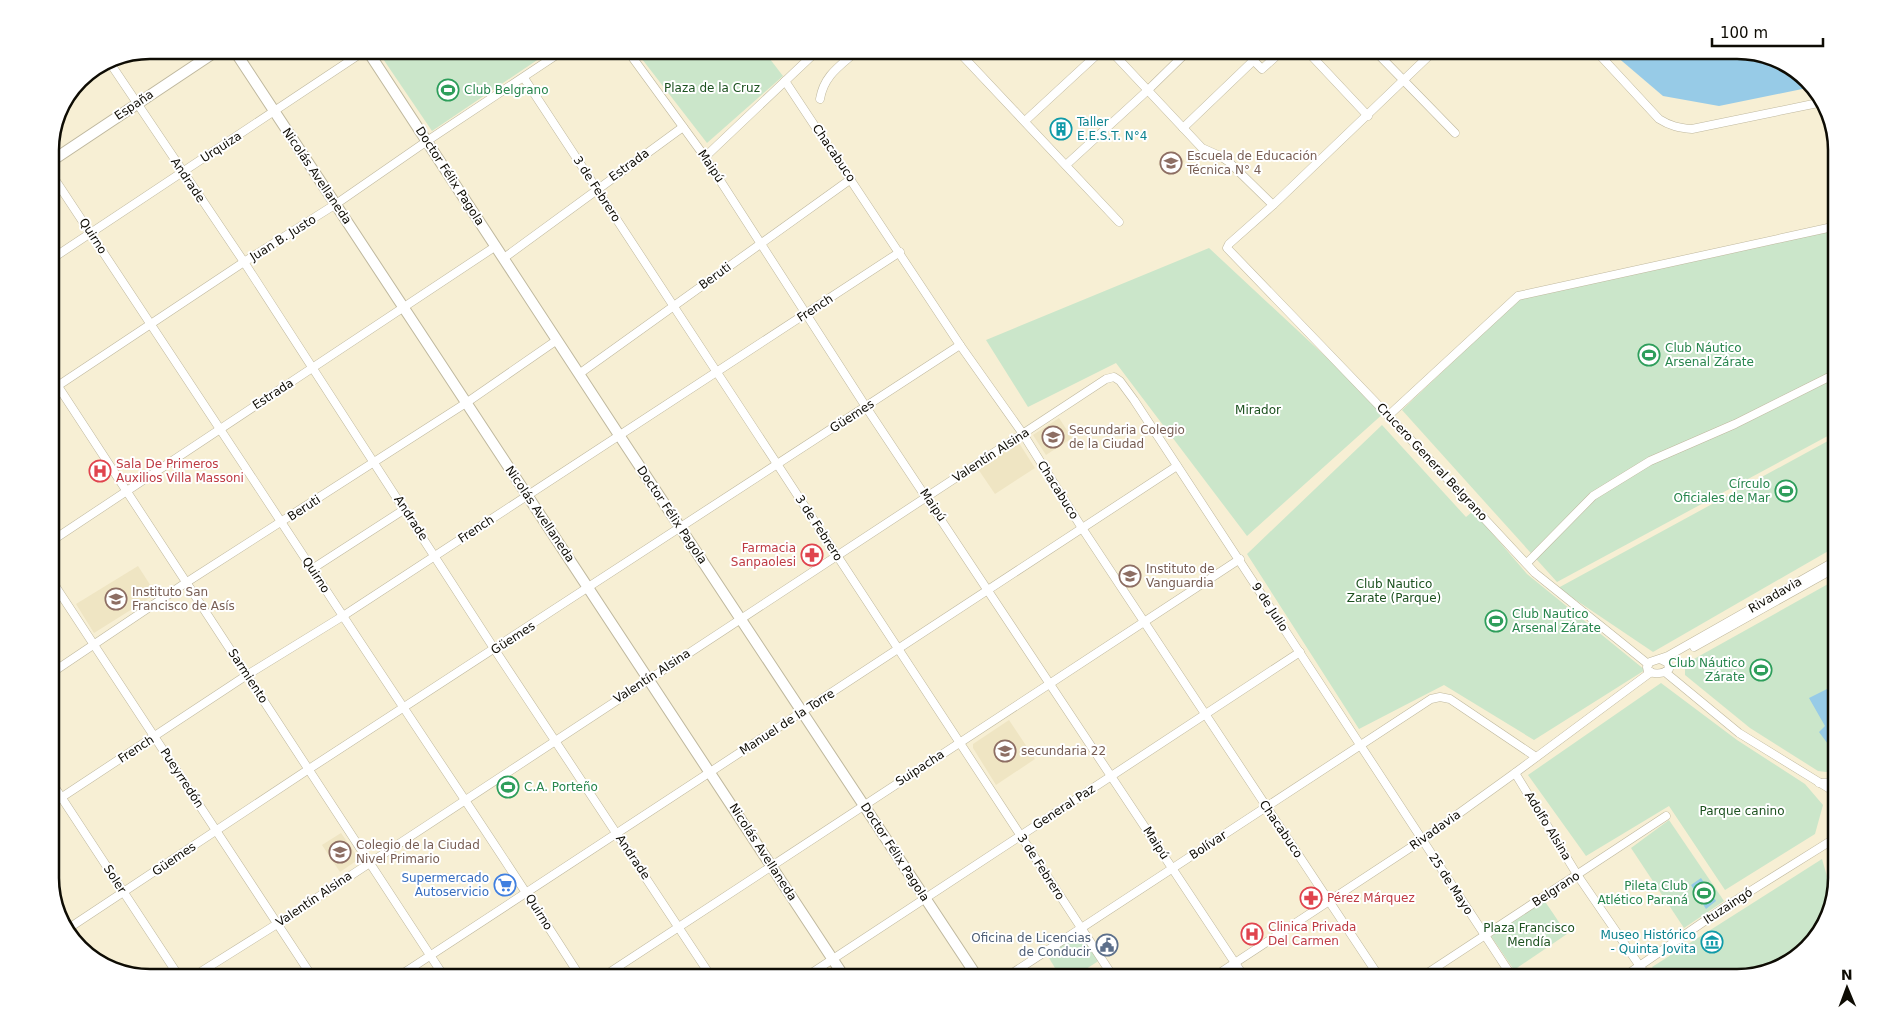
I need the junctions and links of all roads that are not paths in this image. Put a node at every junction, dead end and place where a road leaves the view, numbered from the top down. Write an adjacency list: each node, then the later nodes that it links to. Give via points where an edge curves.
1 (204, 59): 25 (street, España)
2 (240, 59): 27 (street, Nicolás Avellaneda)
3 (353, 59): 27 (street, Urquiza)
4 (372, 59): 33 (street, Doctor Félix Pagola)
5 (551, 59): 20 (street, Juan B. Justo)
6 (634, 59): 30 (street, Maipú)
7 (808, 59): 22 (street)
8 (848, 59): 24 (street, via 830,74 822,86)
9 (965, 59): 29 (street)
10 (1092, 59): 29 (street)
11 (1119, 59): 23 (street)
12 (1180, 59): 23 (street)
13 (1273, 59): 18 (street, via 1262,69)
14 (1314, 59): 28 (street)
15 (1383, 59): 21 (street)
16 (1426, 59): 21 (street)
17 (1603, 59): 26 (street, via 1659,119 1679,128 1692,129)
18 (1254, 60): 31 (street)
19 (113, 67): 25 (street, Andrade)
20 (524, 78): 33 (street, Juan B. Justo); 40 (street, 3 de Febrero)
21 (1404, 80): 28 (street); 32 (street)
22 (785, 81): 35 (street); 38 (street, Chacabuco)
23 (1148, 90): 31 (street); 36 (street)
24 (820, 99)
25 (136, 103): 34 (street, España); 37 (street, Andrade)
26 (1815, 104)
27 (274, 112): 37 (street, Urquiza); 41 (street, Nicolás Avellaneda)
28 (1368, 116): 42 (street)
29 (1025, 121): 36 (street)
30 (683, 127): 35 (street, Maipú); 40 (street, Estrada)
31 (1183, 128): 42 (street, via 1202,148 1229,162)
32 (1455, 133)
33 (427, 141): 41 (street, Juan B. Justo); 47 (street, Doctor Félix Pagola)
34 (59, 156)
35 (706, 157): 46 (street, Maipú)
36 (1066, 165): 43 (street)
37 (182, 172): 45 (street, Urquiza); 51 (street, Andrade)
38 (851, 179): 46 (street, Beruti); 48 (street, Chacabuco)
39 (59, 185): 45 (street, Quirno)
40 (597, 189): 50 (street, Estrada); 53 (street, 3 de Febrero)
41 (336, 204): 51 (street, Juan B. Justo); 52 (street, Nicolás Avellaneda)
42 (1273, 205): 67 (street, Crucero General Belgrano, via 1228,248)
43 (1119, 222)
44 (1828, 228): 67 (street, via 1518,296)
45 (91, 232): 49 (street, Urquiza); 55 (street, Quirno)
46 (761, 242): 53 (street, Beruti); 54 (street, Maipú)
47 (496, 246): 50 (street, Doctor Félix Pagola); 52 (street, Estrada)
48 (900, 252): 54 (street, French); 57 (street, Chacabuco)
49 (59, 254)
50 (504, 258): 56 (street, Doctor Félix Pagola)
51 (244, 262): 55 (street, Juan B. Justo); 58 (street, Andrade)
52 (404, 307): 58 (street, Estrada); 65 (street, Nicolás Avellaneda)
53 (674, 307): 59 (street, 3 de Febrero); 60 (street, Beruti)
54 (806, 313): 59 (street, French); 66 (street, Maipú)
55 (151, 325): 63 (street, Juan B. Justo); 68 (street, Quirno)
56 (557, 340): 60 (street, Doctor Félix Pagola); 65 (street, Beruti)
57 (960, 345): 66 (street, Güemes); 69 (street, Chacabuco)
58 (313, 368): 68 (street, Estrada); 71 (street, Andrade)
59 (716, 372): 70 (street, French); 72 (street, 3 de Febrero)
60 (579, 374): 70 (street, Doctor Félix Pagola)
61 (1114, 377): 69 (street, Valentín Alsina, via 1106,379); 73 (street, 9 de Julio, via 1134,400)
62 (1828, 378): 85 (street, via 1735,424 1650,461 1604,488 1592,496)
63 (59, 385)
64 (59, 388): 74 (street, Sarmiento)
65 (466, 403): 71 (street, Beruti); 75 (street, Nicolás Avellaneda)
66 (866, 407): 72 (street, Güemes); 76 (street, Maipú)
67 (1388, 416): 85 (street, Crucero General Belgrano)
68 (220, 429): 74 (street, Estrada); 78 (street, Quirno)
69 (1023, 434): 76 (street, Valentín Alsina); 80 (street, Chacabuco)
70 (619, 435): 75 (street, French); 79 (street, Doctor Félix Pagola)
71 (375, 462): 77 (street, Andrade); 78 (street, Beruti)
72 (778, 465): 79 (street, Güemes); 83 (street, 3 de Febrero)
73 (1178, 466): 80 (street, Manuel de la Torre); 84 (street, 9 de Julio)
74 (127, 492): 81 (street, Estrada); 89 (street, Sarmiento)
75 (528, 496): 82 (street, French); 90 (street, Nicolás Avellaneda)
76 (927, 496): 83 (street, Valentín Alsina); 91 (street, Maipú)
77 (405, 509): 82 (street, Andrade); 87 (street)
78 (282, 522): 87 (street, Quirno); 89 (street, Beruti)
79 (681, 528): 90 (street, Güemes); 94 (street, Doctor Félix Pagola)
80 (1082, 528): 91 (street, Manuel de la Torre); 95 (street, Chacabuco)
81 (59, 536)
82 (435, 555): 93 (street, French); 98 (street, Andrade)
83 (837, 556): 94 (street, Valentín Alsina); 97 (street, 3 de Febrero)
84 (1240, 560): 95 (street, Suipacha); 99 (street, 9 de Julio)
85 (1527, 563): 101 (street, Crucero General Belgrano)
86 (1828, 565): 100 (street, Rivadavia)
87 (312, 569): 93 (street, Quirno)
88 (1828, 572): 103 (street, Rivadavia, via 1676,658)
89 (187, 582): 96 (street, Beruti); 105 (street, Sarmiento)
90 (589, 588): 98 (street, Güemes); 106 (street, Nicolás Avellaneda)
91 (988, 590): 97 (street, Manuel de la Torre); 107 (street, Maipú)
92 (59, 591): 96 (street, Pueyrredón)
93 (342, 616): 105 (street, French); 108 (street, Quirno)
94 (740, 619): 106 (street, Valentín Alsina); 109 (street, Doctor Félix Pagola)
95 (1145, 621): 107 (street, Suipacha); 110 (street, Chacabuco)
96 (95, 645): 102 (street, Beruti); 111 (street, Pueyrredón)
97 (898, 649): 109 (street, Manuel de la Torre); 113 (street, 3 de Febrero)
98 (495, 650): 108 (street, Güemes); 112 (street, Andrade)
99 (1300, 652): 110 (street, General Paz); 114 (street, 9 de Julio)
100 (1660, 659): 101 (street, Rivadavia); 103 (street, via 1665,660)
101 (1648, 664): 104 (street, via 1647,670)
102 (59, 668)
103 (1667, 669): 104 (street); 121 (street, via 1739,733)
104 (1651, 672): 115 (street, Rivadavia)
105 (247, 675): 111 (street, French); 116 (street, Sarmiento)
106 (649, 678): 112 (street, Valentín Alsina); 117 (street, Nicolás Avellaneda)
107 (1050, 684): 113 (street, Suipacha); 119 (street, Maipú)
108 (405, 708): 116 (street, Güemes); 126 (street, Quirno)
109 (802, 712): 117 (street, Manuel de la Torre); 127 (street, Doctor Félix Pagola)
110 (1206, 714): 119 (street, General Paz); 128 (street, Chacabuco)
111 (155, 736): 124 (street, French); 130 (street, Pueyrredón)
112 (555, 740): 126 (street, Valentín Alsina); 131 (street, Andrade)
113 (959, 742): 127 (street, Suipacha); 132 (street, 3 de Febrero)
114 (1361, 745): 115 (street, Bolívar, via 1431,698 1440,697 1450,699); 128 (street, Bolívar); 133 (street, 9 de Julio)
115 (1536, 756): 118 (street, Rivadavia)
116 (309, 770): 130 (street, Güemes); 135 (street, Sarmiento)
117 (710, 772): 131 (street, Manuel de la Torre); 136 (street, Nicolás Avellaneda)
118 (1515, 774): 133 (street, Rivadavia); 138 (street, Adolfo Alsina)
119 (1112, 776): 132 (street, General Paz); 137 (street, Maipú)
120 (1828, 782): 121 (street)
121 (1819, 783): 122 (street)
122 (1828, 789)
123 (59, 794): 124 (street, Soler)
124 (62, 798): 125 (street, French); 139 (street, Soler)
125 (59, 800)
126 (464, 800): 135 (street, Valentín Alsina); 140 (street, Quirno)
127 (864, 805): 136 (street, Suipacha); 141 (street, Doctor Félix Pagola)
128 (1266, 807): 137 (street, Bolívar); 142 (street, Chacabuco)
129 (1666, 816): 138 (street, Belgrano)
130 (216, 831): 139 (street, Güemes); 143 (street, Pueyrredón)
131 (617, 833): 140 (street, Manuel de la Torre); 145 (street, Andrade)
132 (1021, 836): 141 (street, General Paz); 146 (street, 3 de Febrero)
133 (1422, 840): 142 (street, Rivadavia); 147 (street, 25 de Mayo)
134 (1828, 843): 151 (street, Ituzaingó, via 1725,907)
135 (370, 862): 143 (street, Valentín Alsina); 148 (street, Sarmiento)
136 (772, 865): 145 (street, Suipacha); 149 (street, Nicolás Avellaneda)
137 (1173, 868): 146 (street, Bolívar); 150 (street, Maipú)
138 (1578, 876): 147 (street, Belgrano); 151 (street, Adolfo Alsina)
139 (124, 892): 144 (street, Güemes); 152 (street, Soler)
140 (527, 892): 148 (street, Manuel de la Torre); 157 (street, Quirno)
141 (925, 898): 149 (street, General Paz); 162 (street, Doctor Félix Pagola)
142 (1330, 901): 150 (street, Rivadavia); 167 (street, Chacabuco)
143 (277, 924): 153 (street, Valentín Alsina); 154 (street, Pueyrredón)
144 (72, 926)
145 (679, 927): 158 (street, Suipacha); 159 (street, Andrade)
146 (1081, 928): 163 (street, Bolívar); 164 (street, 3 de Febrero)
147 (1485, 935): 168 (street, Belgrano); 169 (street, 25 de Mayo)
148 (430, 956): 155 (street, Manuel de la Torre); 156 (street, Sarmiento)
149 (833, 959): 160 (street, General Paz); 161 (street, Nicolás Avellaneda)
150 (1235, 963): 165 (street, Rivadavia); 166 (street, Maipú)
151 (1640, 966): 170 (street, Ituzaingó); 171 (street, Adolfo Alsina)
152 (174, 969)
153 (205, 969)
154 (307, 969)
155 (410, 969)
156 (439, 969)
157 (575, 969)
158 (615, 969)
159 (706, 969)
160 (818, 969)
161 (840, 969)
162 (972, 969)
163 (1019, 969)
164 (1108, 969)
165 (1226, 969)
166 (1239, 969)
167 (1374, 969)
168 (1434, 969)
169 (1507, 969)
170 (1636, 969)
171 (1642, 969)

